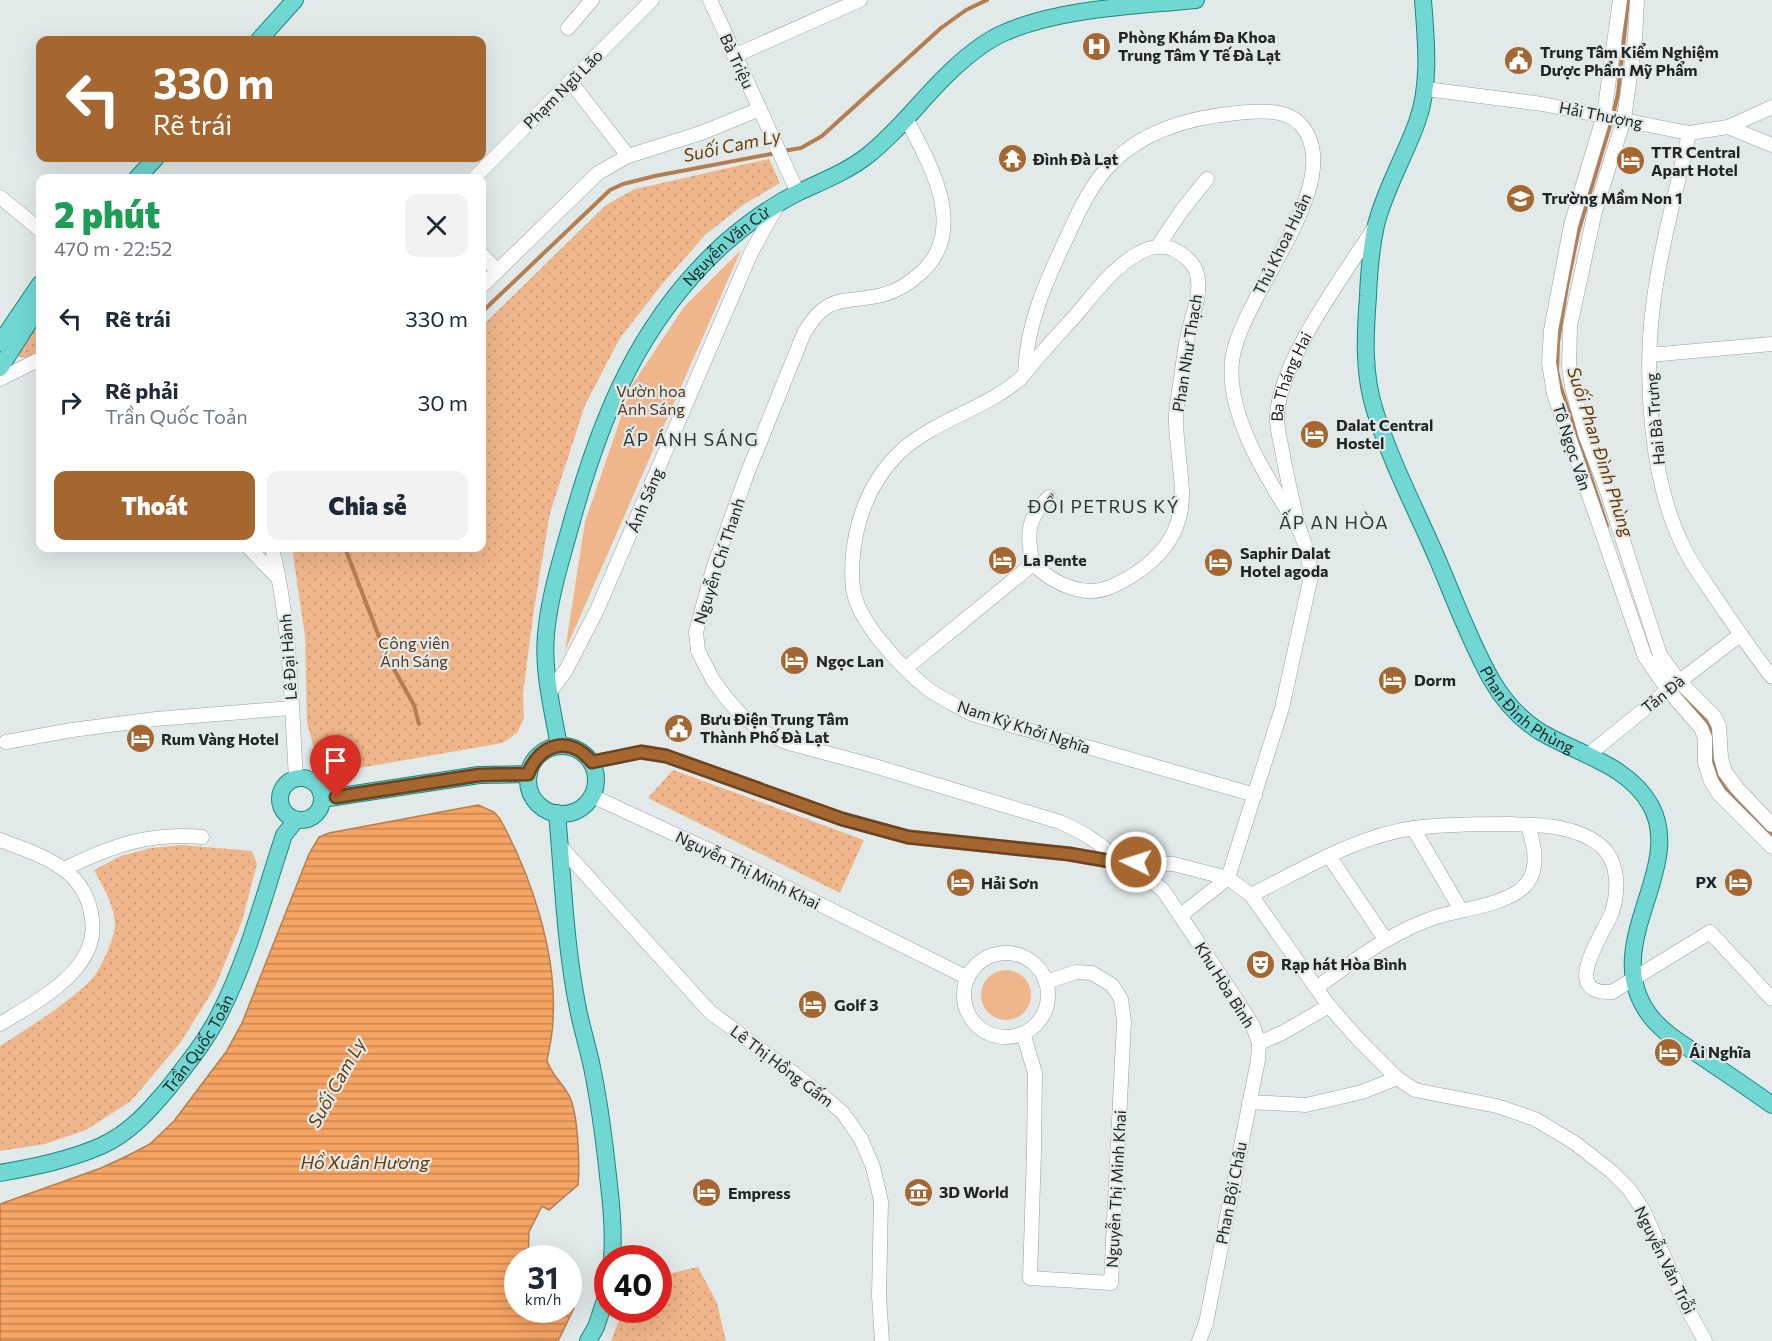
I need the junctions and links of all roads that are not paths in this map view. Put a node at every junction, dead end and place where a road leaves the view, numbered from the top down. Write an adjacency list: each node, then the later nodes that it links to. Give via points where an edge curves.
1 (295, 0): 11 (main road)
2 (592, 0): 10 (street)
3 (652, 0): 13 (street, Phạm Ngũ Lão)
4 (710, 0): 12 (street, Bà Triệu)
5 (860, 0): 12 (street)
6 (1196, 0): 19 (main road, Nguyễn Văn Cừ, via 1030,22 977,48)
7 (1423, 0): 14 (main road, Ba Tháng Hai)
8 (1620, 0): 17 (street, Tô Ngọc Vân)
9 (1636, 0): 18 (street, Tô Ngọc Vân)
10 (568, 28)
11 (263, 36)
12 (734, 56): 16 (street, Bà Triệu)
13 (570, 81): 23 (street); 26 (street, Phạm Ngũ Lão)
14 (1426, 89): 17 (street, Hải Thượng); 31 (main road, Ba Tháng Hai, via 1418,120)
15 (1772, 106): 20 (street, Hải Thượng)
16 (760, 109): 23 (street, via 701,134); 28 (street, Bà Triệu)
17 (1605, 115): 18 (street, Hải Thượng); 56 (street, Tô Ngọc Vân, via 1571,225 1551,330 1549,363 1554,394 1645,657)
18 (1624, 119): 21 (street, Hải Thượng); 55 (street, Tô Ngọc Vân, via 1587,240 1570,326 1569,367 1587,437 1653,636 1660,655)
19 (907, 120): 28 (main road, Nguyễn Văn Cừ, via 842,173); 78 (street, Nguyễn Chí Thanh, via 928,162 944,210 940,246 929,266 897,290 842,300 812,320 790,365 712,569 696,632 698,651 727,699 743,717 769,735 1060,822 1103,845)
20 (1728, 127): 21 (street, Hải Thượng); 22 (street)
21 (1689, 133): 41 (street, Hai Bà Trưng, via 1660,264)
22 (1772, 146)
23 (628, 156): 35 (street, via 598,173)
24 (152, 162): 25 (main road)
25 (141, 174)
26 (478, 174)
27 (1208, 179): 33 (street)
28 (798, 193): 30 (main road, Nguyễn Văn Cừ)
29 (0, 196): 32 (street)
30 (778, 204): 57 (street, Ánh Sáng, via 751,253 597,610 566,670); 57 (main road, Nguyễn Văn Cừ, via 727,241 688,280 646,337 612,400 585,477 551,603 546,627)
31 (1376, 224): 47 (street, Ba Tháng Hai, via 1303,341 1288,369 1280,396 1276,417); 61 (main road, Phan Đình Phùng, via 1365,357 1374,410 1390,452 1477,652 1500,693 1518,715 1538,730)
32 (36, 227)
33 (1158, 246): 44 (street, via 1140,252 1116,269); 50 (street, Phan Như Thạch, via 1173,249 1189,260 1198,282 1184,350 1176,421 1182,493 1174,533 1159,556 1136,575 1107,589 1079,590 1060,585)
34 (486, 259): 35 (street)
35 (498, 271): 36 (street)
36 (486, 282)
37 (36, 290): 39 (main road)
38 (36, 311): 43 (main road)
39 (0, 344)
40 (1772, 344): 41 (street)
41 (1650, 355): 52 (street, Hai Bà Trưng, via 1653,437 1667,505 1686,552)
42 (36, 361): 45 (street)
43 (0, 368)
44 (1025, 372): 47 (street, Thủ Khoa Huân, via 1027,344 1047,279 1089,192 1112,162 1138,143 1194,119 1278,112 1300,122 1311,138 1315,156 1312,184 1239,332 1232,362 1233,388 1242,425 1257,459); 53 (street, Nam Kỳ Khởi Nghĩa, via 993,399 939,425 901,452 886,467 861,515 855,541 853,590 867,622)
45 (0, 379)
46 (1049, 497): 50 (street, via 1031,520 1029,549)
47 (1300, 531): 65 (street, Ba Tháng Hai, via 1311,566 1310,581 1283,703)
48 (253, 552): 51 (street)
49 (273, 552): 51 (street)
50 (1033, 564): 53 (street)
51 (280, 580): 58 (street, Lê Đại Hành, via 288,637)
52 (1740, 635): 54 (street, Hai Bà Trưng); 55 (street, Tản Đà)
53 (906, 668): 65 (street, Nam Kỳ Khởi Nghĩa, via 947,702 972,714)
54 (1772, 677)
55 (1680, 681): 56 (street, Tản Đà); 71 (street, Tô Ngọc Vân, via 1719,726 1725,772)
56 (1668, 690): 61 (street, Tản Đà); 76 (street, Tô Ngọc Vân, via 1701,728 1705,763 1719,794)
57 (549, 693): 60 (main road, Nguyễn Văn Cừ)
58 (291, 708): 59 (street, via 156,719); 64 (street, Lê Đại Hành)
59 (6, 742)
60 (559, 746): 62 (main road, via 578,749); 63 (main road, via 539,755)
61 (1588, 755): 86 (main road, Phan Đình Phùng, via 1622,774 1641,792 1652,807 1658,826 1656,864 1638,924)
62 (592, 762): 66 (main road, via 596,779); 78 (street, via 641,752 666,756 784,800 908,837)
63 (528, 774): 67 (main road, via 479,775); 68 (main road, via 528,785 538,804)
64 (296, 778): 67 (main road, via 314,783); 69 (main road, via 285,785 280,796 281,809)
65 (1256, 795): 80 (street, Ba Tháng Hai)
66 (592, 796): 68 (main road, via 578,810); 85 (street, Nguyễn Thị Minh Khai)
67 (322, 799): 69 (main road, via 314,816)
68 (557, 813): 75 (main road)
69 (296, 820): 97 (main road, Trần Quốc Toản, via 284,835 245,954 219,1016 151,1110 102,1146 40,1166)
70 (1528, 825): 72 (street); 82 (street, via 1535,860 1528,883 1508,897); 86 (street, via 1569,829 1590,838 1610,857 1617,890 1586,968 1588,982 1602,993 1612,992)
71 (1772, 825)
72 (1413, 828): 77 (street); 82 (street)
73 (202, 837): 79 (street, via 156,836 112,847)
74 (0, 840): 79 (street)
75 (560, 846): 98 (main road, via 578,1009 601,1120 613,1218); 101 (street, Lê Thị Hồng Gấm, via 710,1012 816,1090 843,1113 861,1138 881,1201)
76 (1772, 847)
77 (1329, 856): 81 (street); 84 (street)
78 (1121, 863): 80 (street, via 1173,864); 83 (street, via 1151,879)
79 (64, 869): 91 (street, via 81,885 90,902 93,927 88,952 72,973 43,997)
80 (1228, 878): 81 (street); 83 (street)
81 (1251, 895): 88 (street)
82 (1461, 910): 84 (street)
83 (1181, 915): 93 (street, Khu Hòa Bình, via 1253,1026)
84 (1385, 939): 88 (street)
85 (968, 978): 87 (street, via 984,960 1008,954 1032,962); 92 (street, via 965,1004 978,1027 1002,1037)
86 (1633, 979): 89 (street, via 1710,932); 96 (main road, Phan Đình Phùng, via 1651,1018 1669,1035)
87 (1046, 982): 92 (street, via 1046,1010 1039,1022); 92 (street, Nguyễn Thị Minh Khai, via 1076,972 1092,973 1112,985 1121,999 1124,1022 1111,1283 1030,1278 1035,1073)
88 (1316, 988): 90 (street)
89 (1772, 999)
90 (1329, 1006): 93 (street, Khu Hòa Bình); 94 (street, Nguyễn Văn Trỗi)
91 (0, 1024)
92 (1023, 1033)
93 (1259, 1043): 95 (street, Phan Bội Châu)
94 (1397, 1078): 95 (street, via 1362,1092 1306,1105); 103 (street, Nguyễn Văn Trỗi, via 1415,1090 1497,1106 1535,1119 1612,1172 1643,1210)
95 (1249, 1102): 102 (street, Phan Bội Châu, via 1206,1323)
96 (1772, 1105)
97 (0, 1173)
98 (612, 1245)
99 (597, 1323): 100 (main road)
100 (588, 1341)
101 (882, 1341)
102 (1199, 1341)
103 (1705, 1341)

